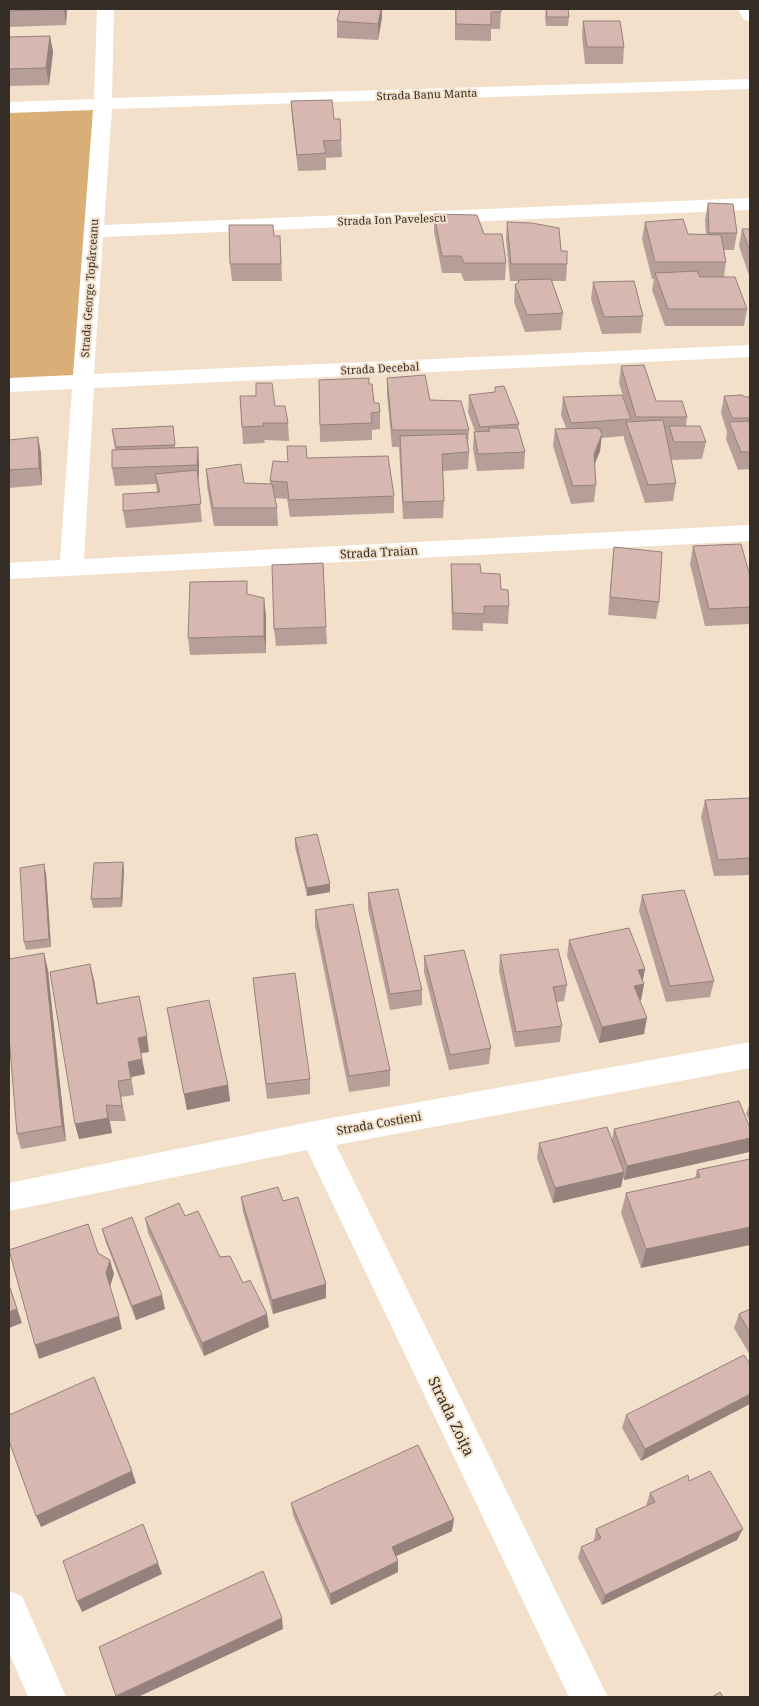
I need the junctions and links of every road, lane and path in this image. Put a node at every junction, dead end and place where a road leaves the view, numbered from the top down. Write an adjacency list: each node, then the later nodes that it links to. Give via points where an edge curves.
1 (105, 9): 5 (street, Strada George Topârceanu)
2 (746, 9): 3 (street)
3 (750, 16)
4 (750, 84): 5 (street, Strada Banu Manta)
5 (103, 104): 6 (street, Strada Banu Manta); 8 (street, Strada George Topârceanu)
6 (9, 108)
7 (750, 204): 8 (street, Strada Ion Pavelescu)
8 (94, 232): 10 (street, Strada George Topârceanu)
9 (750, 351): 10 (street, Strada Decebal)
10 (82, 382): 11 (street, Strada Decebal); 13 (street, Strada George Topârceanu)
11 (9, 385)
12 (750, 533): 13 (street, Strada Traian)
13 (72, 568): 14 (street, Strada Traian)
14 (9, 571)
15 (750, 1055): 16 (street, Strada Costieni)
16 (315, 1135): 17 (street, Strada Costieni); 20 (street, Strada Zoița)
17 (9, 1197)
18 (9, 1609): 19 (street)
19 (48, 1697)
20 (589, 1697)

